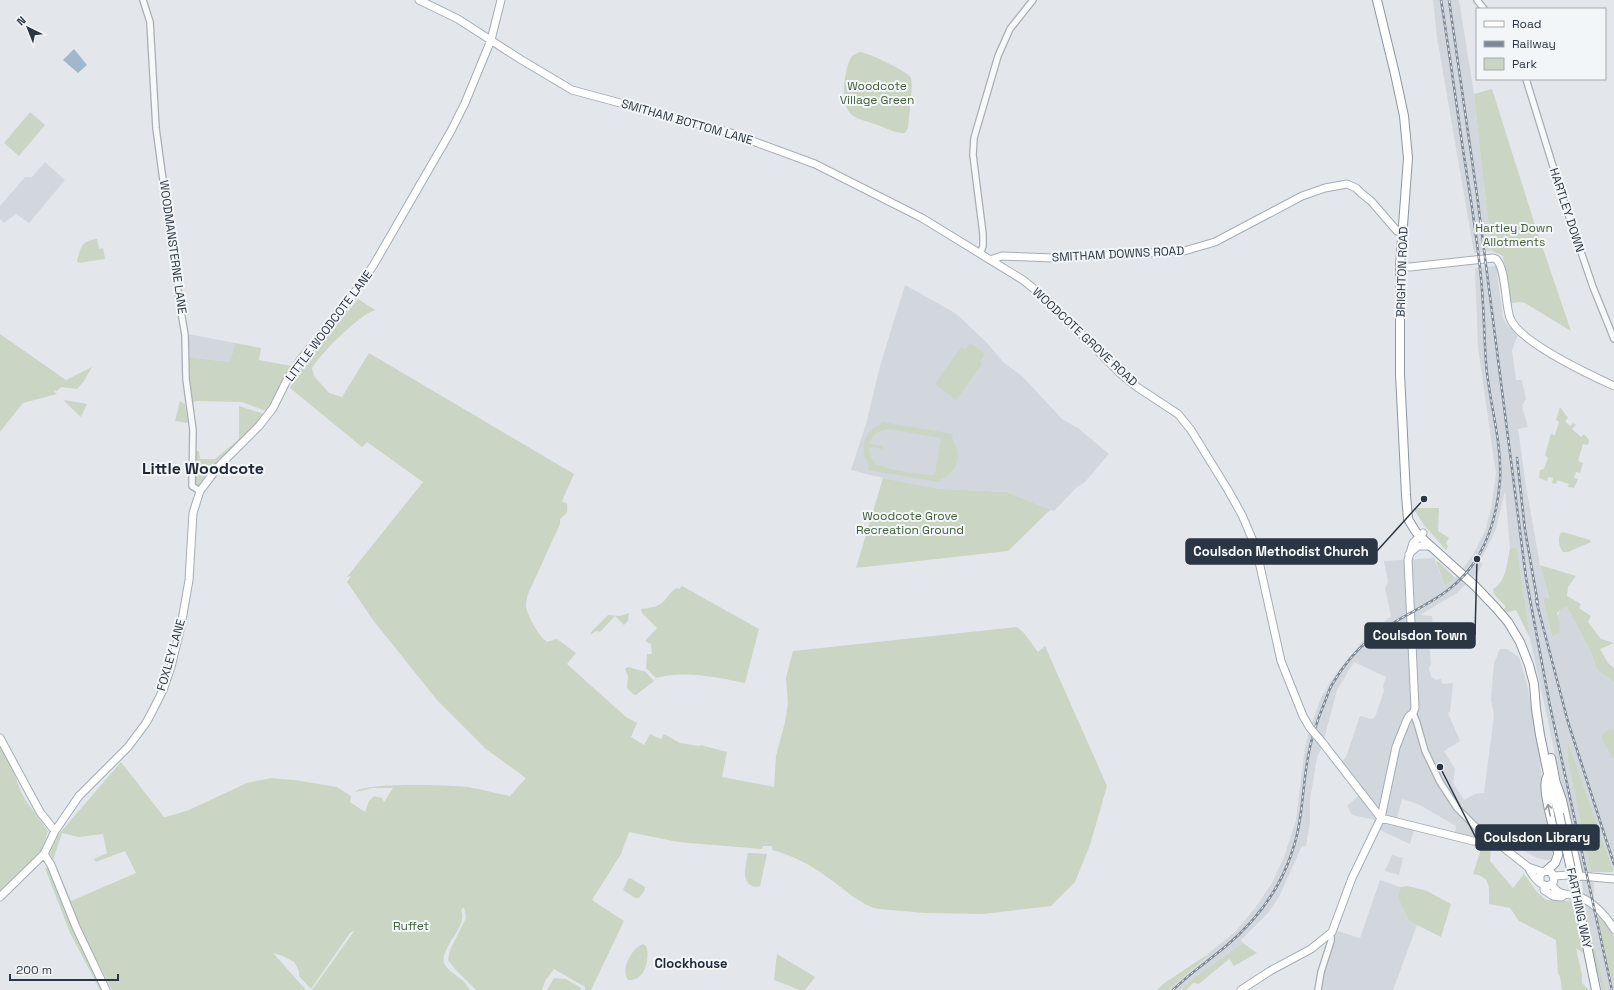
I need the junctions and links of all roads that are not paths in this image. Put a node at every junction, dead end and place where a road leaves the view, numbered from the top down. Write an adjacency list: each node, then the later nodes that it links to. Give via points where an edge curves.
1 (143, 0): 16 (street, WOODMANSTERNE LANE, via 150,22 156,128 185,335 186,379 193,430 192,486)
2 (419, 0): 8 (main road, SMITHAM BOTTOM LANE, via 458,19)
3 (501, 0): 8 (main road)
4 (1033, 0): 11 (street, via 1010,29 998,56 974,138 973,155 983,234)
5 (1377, 0): 10 (highway, BRIGHTON ROAD, via 1404,116 1408,158)
6 (1477, 0): 7 (street)
7 (1483, 8)
8 (491, 40): 11 (main road, SMITHAM BOTTOM LANE, via 572,90 728,132 815,164 922,218); 16 (main road, LITTLE WOODCOTE LANE, via 458,117 373,266 344,309 301,359 273,408 259,426 218,467)
9 (1526, 80): 14 (street, HARTLEY DOWN, via 1565,205)
10 (1404, 234): 12 (main road, SMITHAM DOWNS ROAD, via 1397,231 1371,201 1347,184 1302,196 1216,242 1184,251 1053,258 1002,256); 13 (highway, BRIGHTON ROAD)
11 (980, 254): 12 (main road, SMITHAM BOTTOM LANE)
12 (990, 260): 30 (main road, WOODCOTE GROVE ROAD, bridge, via 1023,280 1044,297 1122,374 1184,420 1238,506 1250,533 1259,562 1280,661 1298,704 1310,728)
13 (1400, 266): 15 (main road, via 1496,259 1514,326 1553,355); 18 (highway, BRIGHTON ROAD, via 1400,382)
14 (1614, 339)
15 (1614, 386)
16 (200, 491): 17 (main road, LITTLE WOODCOTE LANE)
17 (193, 513): 35 (main road, FOXLEY LANE, via 187,596 174,653 162,690 137,735 79,796)
18 (1408, 514): 19 (highway, BRIGHTON ROAD); 20 (highway, FARTHING WAY)
19 (1412, 525): 20 (highway); 21 (main road, BRIGHTON ROAD)
20 (1422, 534): 21 (main road, BRIGHTON ROAD); 22 (highway, FARTHING WAY); 24 (highway, FARTHING WAY)
21 (1412, 546): 23 (main road, BRIGHTON ROAD)
22 (1430, 546): 23 (main road, via 1418,546); 24 (highway, FARTHING WAY)
23 (1409, 555): 26 (main road, BRIGHTON ROAD, via 1415,702)
24 (1458, 570): 25 (highway, FARTHING WAY, via 1508,622 1520,642 1529,665)
25 (1536, 699): 28 (highway, FARTHING WAY); 29 (highway, FARTHING WAY, via 1541,708)
26 (1413, 713): 31 (main road, via 1409,716 1396,747); 36 (street, BRIGHTON ROAD, via 1425,751 1437,777 1457,808 1482,833)
27 (0, 738): 35 (main road, via 40,812)
28 (1548, 774): 32 (highway, FARTHING WAY); 39 (highway, one-way to 28, via 1555,863 1558,855 1545,780)
29 (1556, 782): 32 (highway, FARTHING WAY); 41 (highway)
30 (1366, 797): 33 (main road, WOODCOTE GROVE ROAD); 34 (main road, WOODCOTE GROVE ROAD)
31 (1385, 802): 33 (main road, via 1380,805); 34 (main road)
32 (1556, 802): 52 (highway, FARTHING WAY, bridge)
33 (1373, 803): 34 (main road, WOODCOTE GROVE ROAD)
34 (1380, 815): 36 (main road, via 1397,822 1473,841); 48 (main road)
35 (55, 831): 37 (main road, FOXLEY LANE)
36 (1484, 840): 38 (main road, via 1504,847)
37 (44, 854): 46 (main road); 49 (main road)
38 (1528, 867): 39 (main road); 43 (main road, via 1536,880)
39 (1545, 872): 40 (main road); 43 (main road, via 1539,878)
40 (1554, 876): 41 (main road); 44 (main road)
41 (1579, 876): 42 (main road)
42 (1614, 879)
43 (1542, 884): 44 (main road); 45 (main road, via 1544,890 1553,896)
44 (1552, 884): 45 (main road, via 1556,891)
45 (1565, 895): 47 (main road, via 1587,900)
46 (0, 897)
47 (1614, 929)
48 (1329, 934): 50 (main road, via 1311,949 1270,970); 51 (street, via 1331,941 1320,972)
49 (106, 990)
50 (1240, 990)
51 (1318, 990)
52 (1596, 990)

